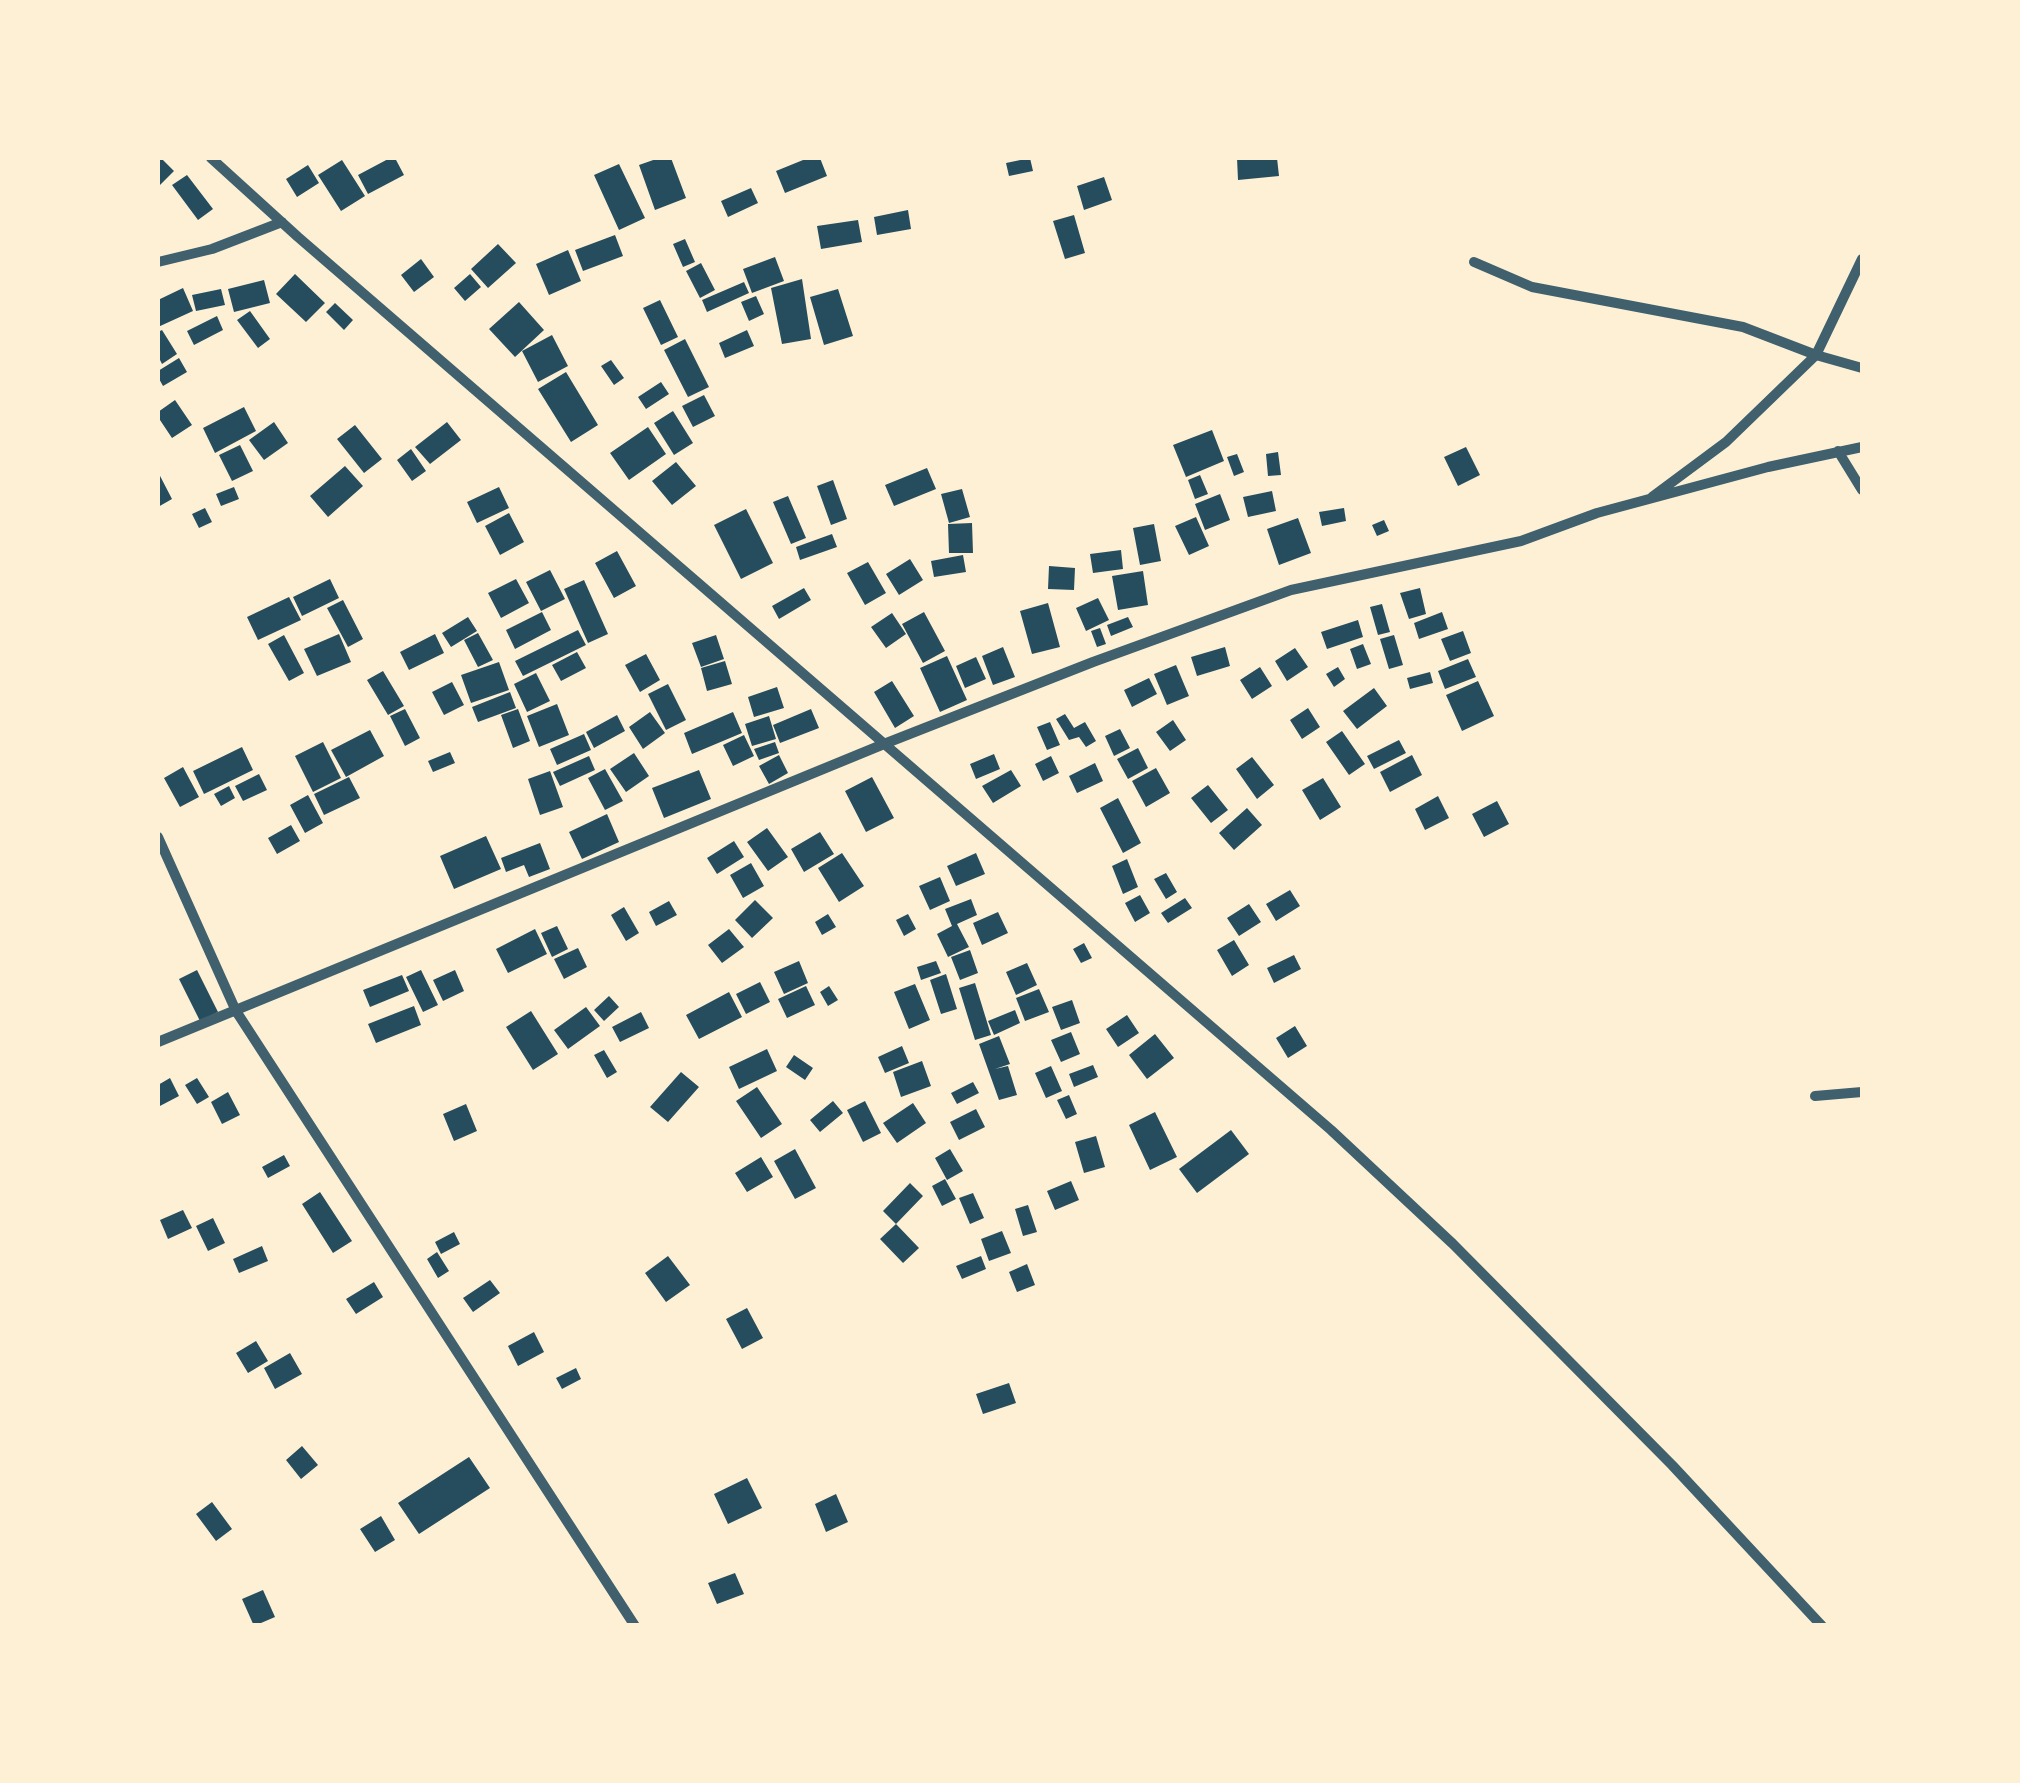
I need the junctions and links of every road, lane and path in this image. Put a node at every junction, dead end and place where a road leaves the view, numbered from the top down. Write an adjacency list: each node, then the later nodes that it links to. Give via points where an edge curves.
1 (210, 158): 2 (street)
2 (282, 222): 4 (street); 12 (street)
3 (1862, 259): 6 (street)
4 (158, 262)
5 (1474, 262): 6 (street, via 1532,287 1742,327)
6 (1816, 355): 7 (street); 11 (street, via 1726,442)
7 (1862, 368)
8 (1862, 448): 9 (street)
9 (1838, 451): 10 (street); 11 (street)
10 (1862, 490)
11 (1647, 501): 12 (street, via 1521,541 1291,590)
12 (884, 744): 14 (street); 19 (street, via 1385,1180 1672,1465)
13 (158, 837): 14 (street)
14 (236, 1011): 15 (street); 18 (street)
15 (158, 1042)
16 (1862, 1092): 17 (street)
17 (1815, 1096)
18 (635, 1626)
19 (1822, 1626)

